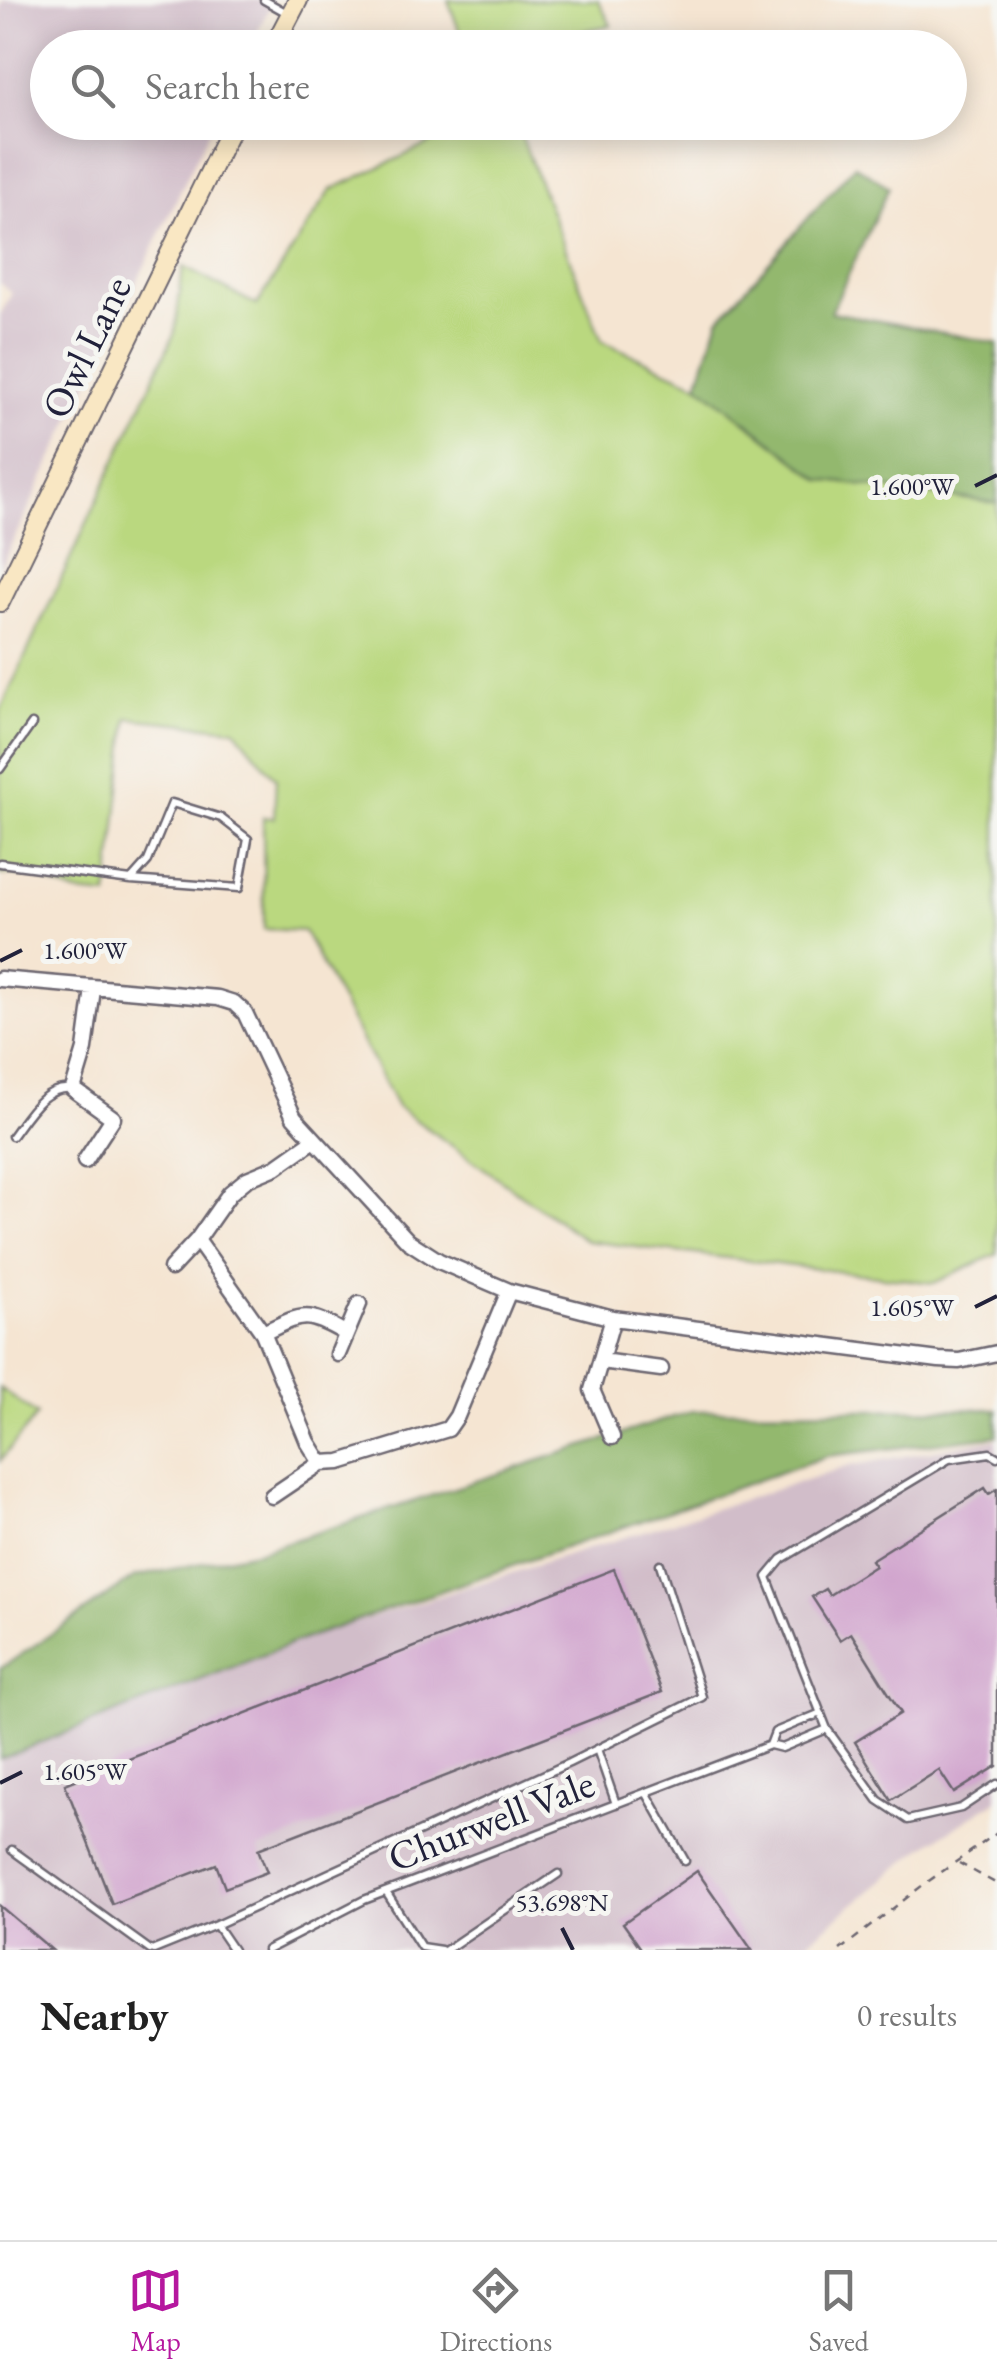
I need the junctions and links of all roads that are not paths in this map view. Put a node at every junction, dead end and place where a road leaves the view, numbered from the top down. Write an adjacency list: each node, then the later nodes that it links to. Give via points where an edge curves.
1 (264, 0): 2 (lane)
2 (294, 7): 3 (main road)
3 (283, 30)
4 (225, 140): 5 (main road, Owl Lane)
5 (0, 602)
6 (32, 724): 7 (lane)
7 (0, 769)
8 (0, 864): 9 (lane)
9 (132, 880): 9 (lane, via 239,888 248,839 221,818 172,803)
10 (0, 978): 11 (street)
11 (93, 989): 12 (street); 14 (street, via 234,1003 245,1013 294,1117)
12 (73, 1089): 13 (lane, via 48,1093); 15 (street, via 113,1118)
13 (12, 1136)
14 (314, 1141): 16 (street, via 230,1192); 18 (street, via 408,1240)
15 (85, 1160)
16 (198, 1240): 17 (street); 21 (street)
17 (171, 1268)
18 (509, 1290): 20 (street); 29 (street, via 448,1429)
19 (359, 1304): 22 (street)
20 (613, 1318): 23 (street, via 921,1358 959,1361); 25 (street)
21 (263, 1332): 22 (street, via 300,1315); 29 (street)
22 (345, 1333): 24 (street)
23 (997, 1352)
24 (338, 1354)
25 (600, 1361): 26 (street); 27 (street, via 592,1390)
26 (661, 1369)
27 (612, 1437)
28 (997, 1457): 32 (lane, via 949,1459 782,1560 767,1577)
29 (321, 1462): 30 (street)
30 (272, 1496)
31 (660, 1564): 35 (lane, via 702,1696)
32 (821, 1713): 33 (lane); 34 (lane, via 775,1732)
33 (827, 1729): 34 (lane, via 782,1748); 36 (lane, via 878,1800 908,1820 960,1808)
34 (770, 1744): 37 (lane, Churwell Vale)
35 (597, 1749): 38 (lane); 43 (lane)
36 (997, 1784)
37 (646, 1792): 38 (lane, Churwell Vale); 40 (lane)
38 (616, 1804): 42 (lane, Churwell Vale)
39 (12, 1850): 44 (lane)
40 (685, 1861)
41 (558, 1874): 47 (lane)
42 (386, 1892): 46 (lane, Churwell Vale); 47 (lane, via 420,1948)
43 (216, 1926): 44 (lane); 45 (lane)
44 (152, 1950)
45 (234, 1950)
46 (266, 1950)
47 (444, 1950)

